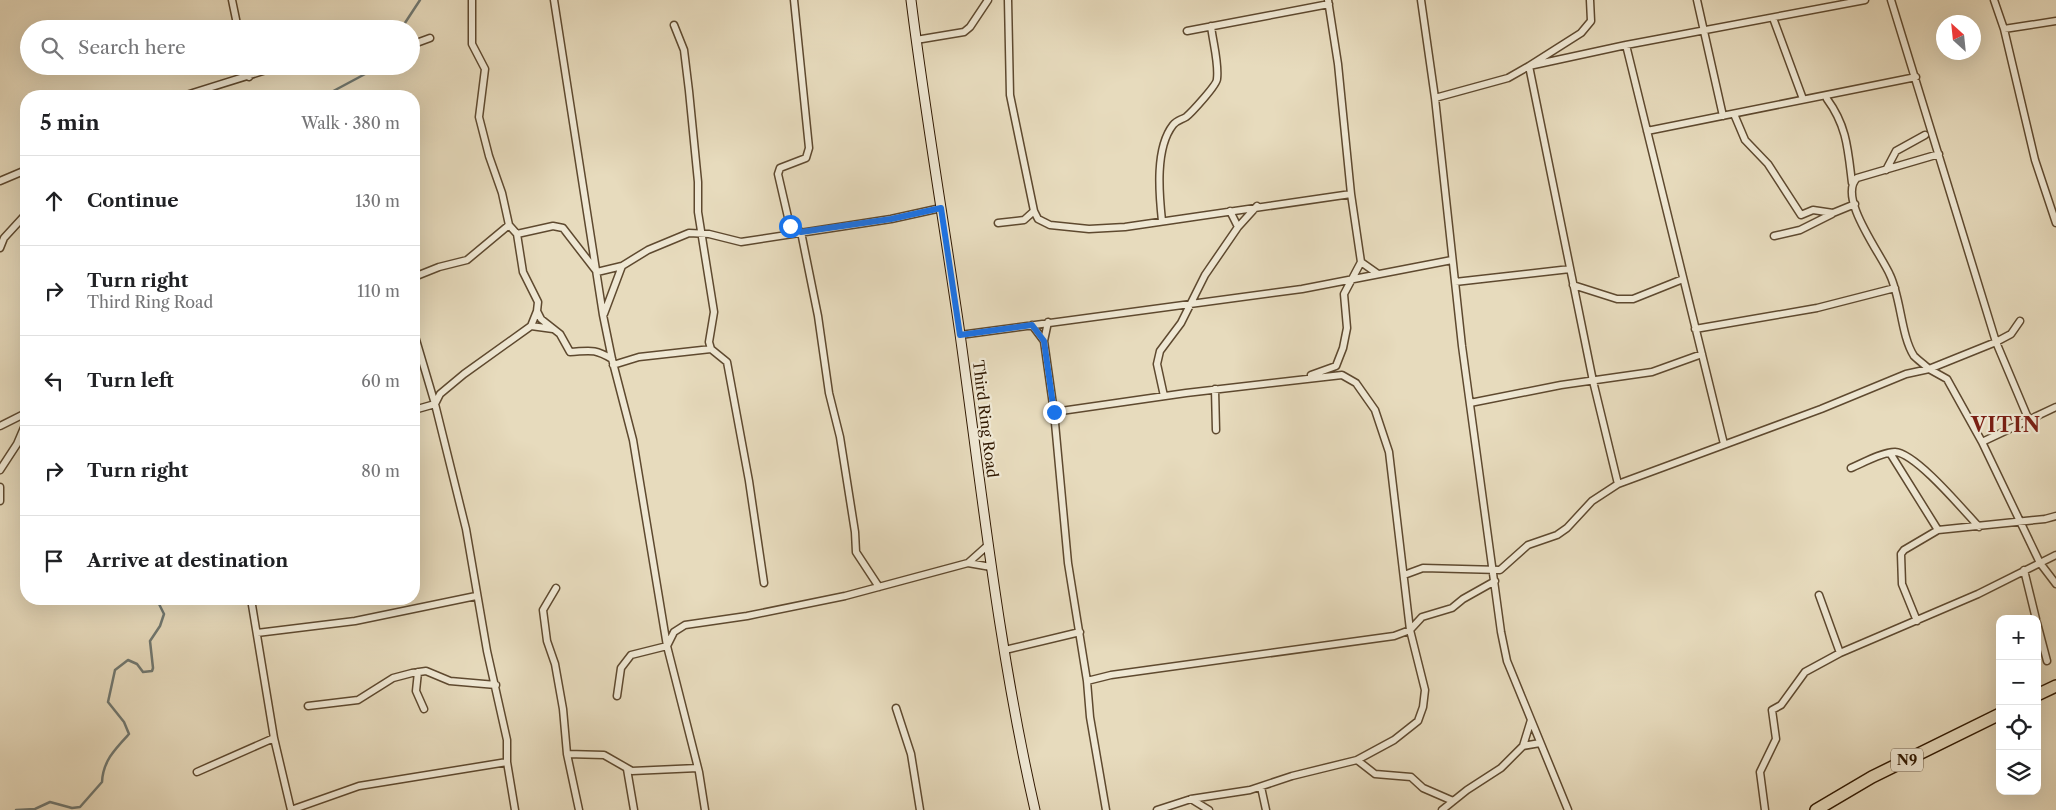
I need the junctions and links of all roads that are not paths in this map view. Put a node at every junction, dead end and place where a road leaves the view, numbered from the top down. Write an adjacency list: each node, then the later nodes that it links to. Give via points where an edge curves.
1 (232, 0): 16 (street)
2 (472, 0): 55 (street, via 472,44 485,69 479,117)
3 (554, 0): 66 (street)
4 (794, 0): 57 (street, via 809,148 806,158 780,168 778,174 790,226)
5 (911, 0): 24 (street, Third Ring Road)
6 (988, 0): 24 (street, via 964,32)
7 (1008, 0): 49 (street, via 1010,95)
8 (1421, 0): 32 (street)
9 (1590, 0): 27 (street, via 1591,21 1581,33)
10 (1697, 0): 22 (street)
11 (1865, 0): 15 (street)
12 (1890, 0): 30 (street)
13 (1994, 0): 20 (street)
14 (1329, 2): 19 (street); 44 (street)
15 (1773, 18): 22 (street); 34 (street)
16 (236, 20)
17 (2056, 21): 20 (street)
18 (674, 24): 59 (street, via 686,66)
19 (1210, 26): 21 (street); 51 (street, via 1217,79 1213,89 1185,118 1173,125 1160,154)
20 (2004, 29): 53 (street, via 2035,160)
21 (1187, 30)
22 (1703, 30): 26 (street); 36 (street)
23 (430, 38): 25 (street)
24 (916, 40): 47 (street, Third Ring Road)
25 (420, 42)
26 (1626, 45): 27 (street); 37 (street)
27 (1529, 66): 32 (street, via 1508,78); 65 (street)
28 (254, 75): 29 (street)
29 (249, 77): 31 (street)
30 (1916, 77): 34 (street); 39 (street)
31 (204, 90)
32 (1434, 98): 62 (street)
33 (1827, 99): 43 (street, via 1839,115)
34 (1803, 100): 35 (street)
35 (1734, 114): 36 (street); 50 (street, via 1745,140 1768,164 1801,215 1813,210)
36 (1723, 116): 37 (street)
37 (1647, 131): 70 (street)
38 (1925, 135): 40 (street, via 1896,151)
39 (1939, 154): 40 (street); 86 (street)
40 (1886, 170): 43 (street, via 1857,178)
41 (20, 173): 42 (street)
42 (0, 181)
43 (1852, 183): 45 (street)
44 (1350, 194): 46 (street); 63 (street)
45 (1855, 204): 50 (street); 73 (street, via 1865,233)
46 (1257, 206): 48 (street); 56 (street)
47 (941, 208): 57 (street); 84 (street, Third Ring Road)
48 (1230, 210): 51 (street); 56 (street)
49 (1034, 211): 51 (street, via 1038,220 1066,228); 52 (street, via 1024,220)
50 (1833, 213): 60 (street, via 1800,230)
51 (1162, 221)
52 (998, 223)
53 (2056, 223)
54 (20, 225): 61 (street, via 4,238)
55 (509, 225): 58 (street); 68 (street, via 467,260)
56 (1238, 227): 74 (street, via 1205,275)
57 (801, 232): 59 (street, via 741,242); 129 (street, via 840,437 856,552)
58 (517, 234): 66 (street, via 553,226 563,228); 75 (street, via 523,272 538,302)
59 (701, 235): 64 (street, via 689,233 678,236); 87 (street, via 714,312)
60 (1774, 236)
61 (0, 248)
62 (1452, 260): 67 (street); 71 (street)
63 (1361, 262): 67 (street); 69 (street)
64 (622, 266): 66 (street); 76 (street)
65 (1570, 269): 71 (street); 72 (street)
66 (598, 272): 76 (street)
67 (1378, 274): 69 (street)
68 (420, 275)
69 (1354, 279): 74 (street); 92 (street, via 1344,294 1347,328 1336,366)
70 (1683, 279): 72 (street, via 1633,299 1617,299); 82 (street)
71 (1455, 282): 96 (street)
72 (1573, 285): 93 (street)
73 (1895, 288): 82 (street, via 1817,308); 91 (street, via 1914,356)
74 (1191, 303): 79 (street); 95 (street, via 1160,351 1157,364)
75 (537, 311): 77 (street); 81 (street)
76 (604, 315): 90 (street)
77 (541, 319): 81 (street); 83 (street)
78 (2020, 321): 86 (street, via 2011,334)
79 (1048, 322): 80 (street); 85 (street)
80 (1032, 325): 84 (street); 85 (street)
81 (531, 326): 83 (street); 97 (street, via 464,374 440,394)
82 (1696, 329): 89 (street)
83 (554, 330): 90 (street, via 570,352 594,350)
84 (960, 335): 118 (street, Third Ring Road)
85 (1044, 341): 100 (street)
86 (1996, 342): 91 (street); 102 (street)
87 (711, 349): 90 (street); 127 (street, via 727,362)
88 (420, 354): 97 (street)
89 (1702, 354): 93 (street, via 1652,372); 107 (street)
90 (613, 362): 140 (street, via 633,440)
91 (1929, 368): 106 (street, via 1947,379); 107 (street)
92 (1302, 378): 94 (street); 125 (street, via 1342,375 1356,383 1375,410 1389,452)
93 (1593, 381): 96 (street); 111 (street)
94 (1215, 389): 95 (street); 104 (street)
95 (1164, 396): 100 (street)
96 (1470, 403): 124 (street)
97 (434, 404): 99 (street); 132 (street, via 466,529)
98 (2056, 407): 102 (street)
99 (420, 408)
100 (1054, 412): 137 (street, via 1065,537)
101 (20, 416): 103 (street)
102 (2028, 418): 106 (street)
103 (0, 426)
104 (1216, 430)
105 (20, 437): 110 (street)
106 (1982, 442): 115 (street)
107 (1724, 444): 111 (street)
108 (1890, 453): 109 (street); 116 (street, via 1903,454 1930,474); 117 (street)
109 (1851, 468)
110 (0, 470)
111 (1618, 484): 124 (street, via 1592,501 1567,528 1528,546 1508,565)
112 (0, 487): 113 (street)
113 (0, 501)
114 (2056, 516): 115 (street)
115 (2020, 522): 116 (street); 120 (street)
116 (1979, 527): 117 (street)
117 (1938, 530): 135 (street, via 1901,554 1902,584)
118 (987, 546): 121 (street); 122 (street, Third Ring Road)
119 (2056, 556): 120 (street)
120 (2040, 562): 123 (street); 128 (street)
121 (968, 563): 122 (street); 129 (street)
122 (991, 567): 141 (street, Third Ring Road)
123 (2024, 570): 134 (street); 135 (street)
124 (1494, 571): 125 (street, via 1423,568); 126 (street)
125 (1404, 575): 136 (street)
126 (1495, 581): 136 (street, via 1452,608 1422,618); 154 (street, via 1507,661)
127 (764, 582)
128 (2056, 584)
129 (879, 587): 140 (street, via 747,616 684,625 674,632)
130 (556, 588): 158 (street, via 543,610 563,709)
131 (1818, 595): 142 (street)
132 (476, 596): 138 (street, via 355,621); 146 (street)
133 (252, 605): 138 (street)
134 (2035, 615)
135 (1917, 621): 142 (street)
136 (1410, 630): 145 (street, via 1394,636); 159 (street, via 1425,690 1418,721 1394,740)
137 (1080, 632): 141 (street); 145 (street)
138 (257, 633): 155 (street)
139 (2041, 638): 143 (street)
140 (668, 646): 149 (street, via 630,655 621,668); 161 (street)
141 (1005, 650): 174 (street, Third Ring Road)
142 (1840, 653): 181 (street, via 1806,672 1781,705 1772,710 1776,739 1760,772)
143 (2047, 661)
144 (418, 672): 146 (street, via 432,672 450,681); 150 (street, via 399,675 358,700); 152 (street, via 416,691)
145 (1087, 681): 175 (street)
146 (496, 685): 160 (street)
147 (2056, 686): 148 (highway)
148 (2041, 693)
149 (617, 696)
150 (308, 706)
151 (896, 708): 173 (street, via 911,754)
152 (424, 709)
153 (1996, 716): 182 (highway, N9, via 1872,777)
154 (1531, 720): 156 (street); 157 (street)
155 (274, 738): 163 (street); 168 (street)
156 (1540, 743): 157 (street); 180 (street)
157 (1523, 746): 166 (street, via 1501,768)
158 (567, 754): 162 (street, via 604,755); 170 (street)
159 (1358, 760): 164 (street); 166 (street, via 1376,774 1410,777)
160 (508, 762): 168 (street, via 359,786); 169 (street)
161 (698, 768): 162 (street); 172 (street)
162 (627, 769): 171 (street)
163 (197, 772)
164 (1261, 786): 165 (street); 178 (street)
165 (1191, 799): 167 (street); 177 (street)
166 (1450, 805): 179 (street)
167 (1166, 809): 176 (street)
168 (291, 810)
169 (515, 810)
170 (579, 810)
171 (634, 810)
172 (705, 810)
173 (920, 810)
174 (1035, 810)
175 (1106, 810)
176 (1157, 810)
177 (1209, 810)
178 (1266, 810)
179 (1442, 810)
180 (1568, 810)
181 (1765, 810)
182 (1816, 810)

